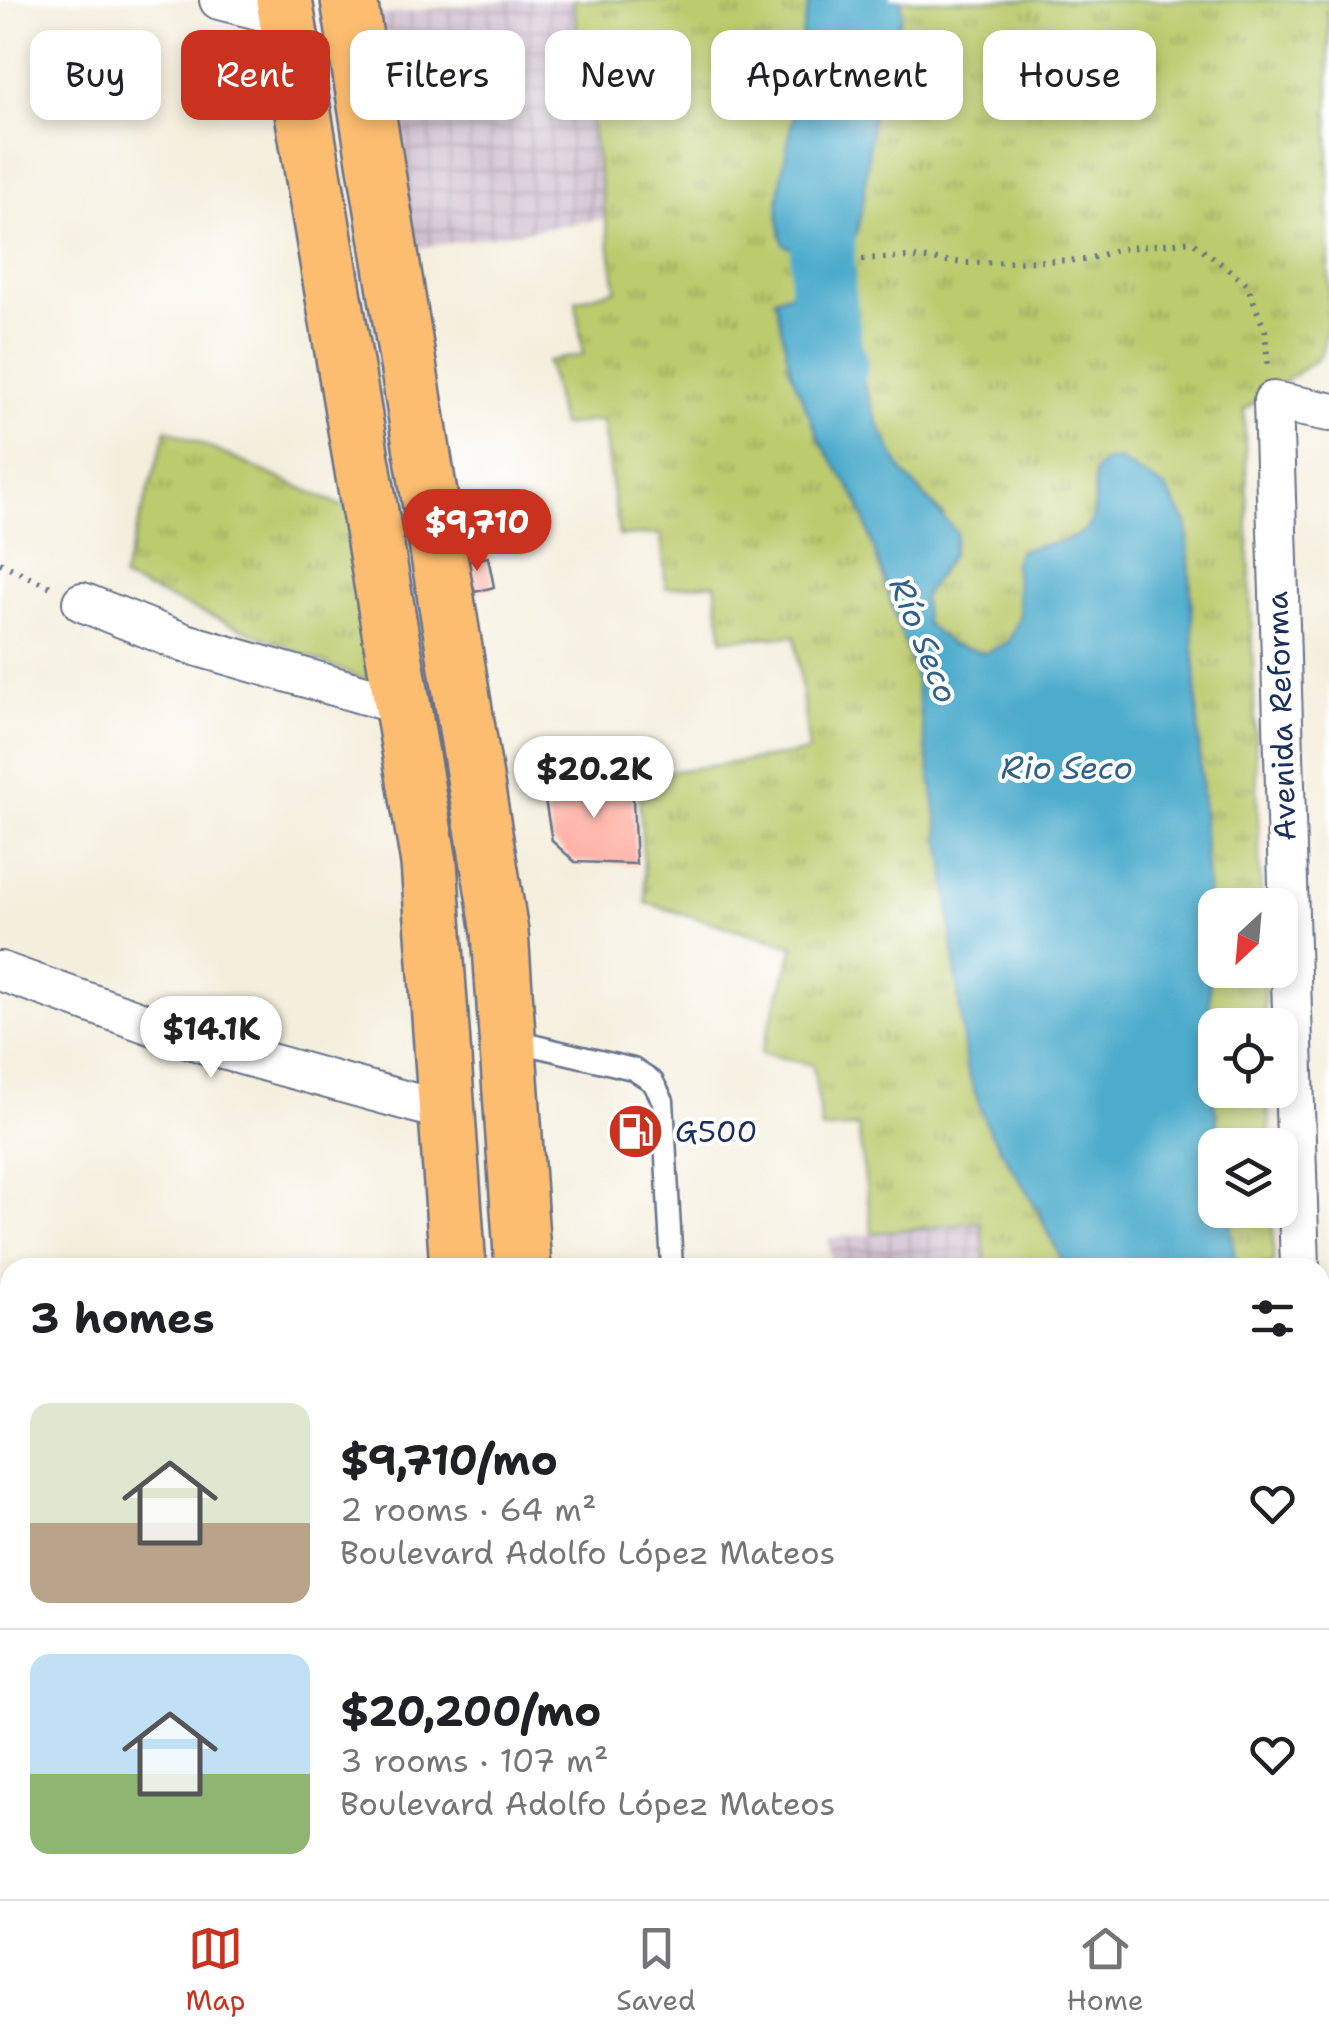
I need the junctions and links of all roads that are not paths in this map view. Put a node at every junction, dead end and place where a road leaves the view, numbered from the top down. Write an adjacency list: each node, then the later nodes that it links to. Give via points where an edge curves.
1 (220, 0): 3 (street)
2 (348, 0): 4 (main road)
3 (285, 8): 5 (main road)
4 (389, 251): 5 (main road); 10 (main road, via 500,932)
5 (329, 260): 8 (main road)
6 (1329, 412): 15 (street, Avenida Reforma, via 1273,401)
7 (82, 602): 8 (street, via 185,643)
8 (403, 706): 11 (main road, via 429,863)
9 (0, 971): 11 (street, via 216,1048)
10 (507, 1040): 13 (main road); 14 (lane, via 633,1069 653,1082 663,1101)
11 (447, 1112): 12 (main road)
12 (457, 1258)
13 (522, 1258)
14 (671, 1258)
15 (1300, 1258)

